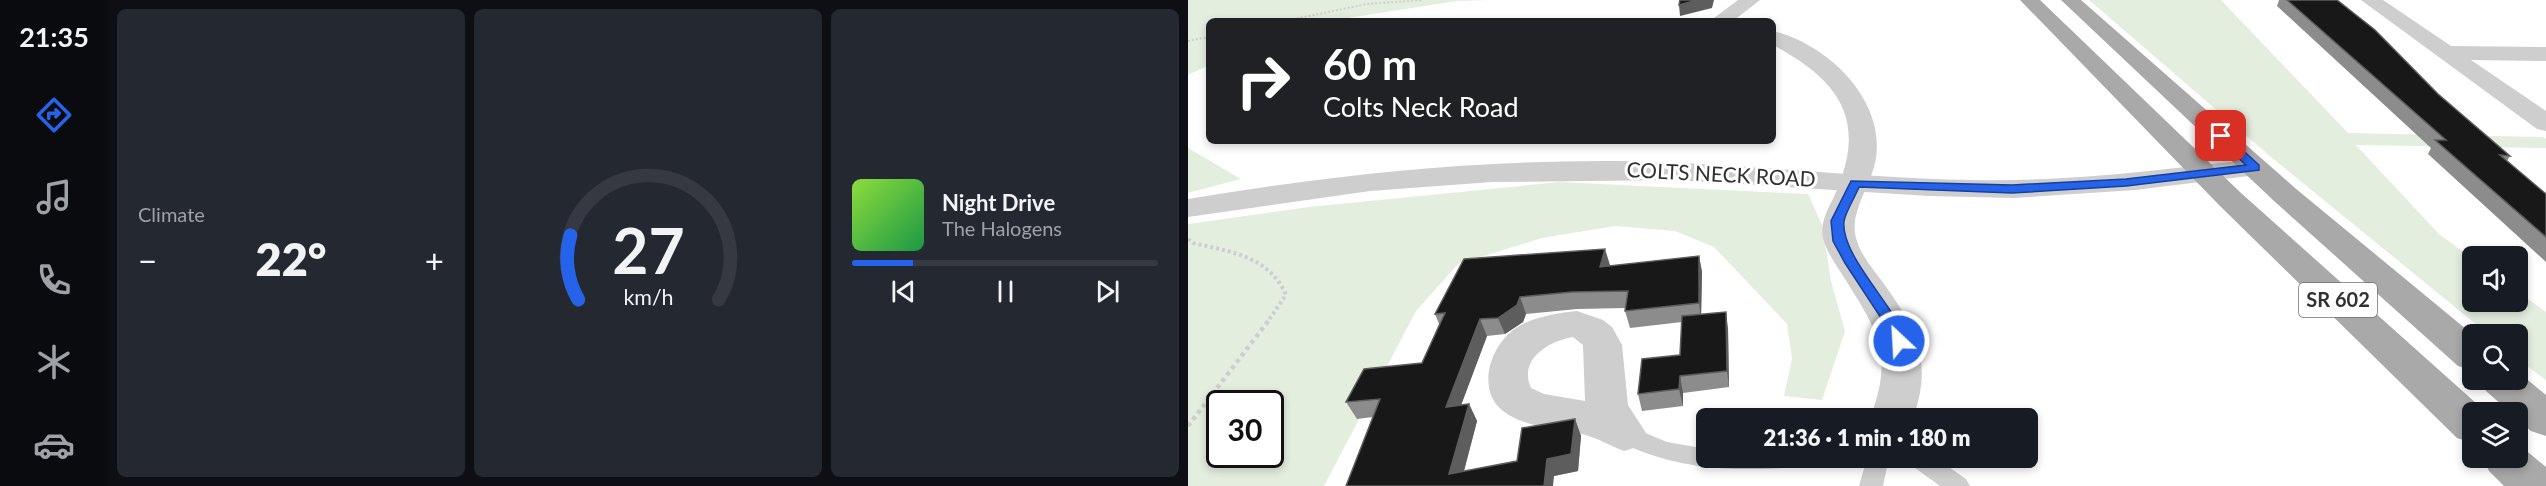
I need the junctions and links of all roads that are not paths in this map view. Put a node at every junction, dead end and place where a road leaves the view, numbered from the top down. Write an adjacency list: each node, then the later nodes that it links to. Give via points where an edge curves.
1 (1751, 0): 5 (street)
2 (2029, 0): 11 (main road, SR 602)
3 (2070, 0): 10 (main road, SR 602)
4 (2370, 0): 7 (street)
5 (1725, 18)
6 (1776, 39): 12 (street, via 1820,63 1846,87 1863,131)
7 (2444, 53): 8 (street); 9 (street)
8 (2546, 54)
9 (2546, 123)
10 (2255, 168): 11 (street, COLTS NECK ROAD); 14 (main road, SR 602)
11 (2204, 174): 12 (street, COLTS NECK ROAD, via 2012,189); 17 (main road, SR 602)
12 (1855, 183): 13 (street, COLTS NECK ROAD, via 1673,171 1505,172 1345,185); 16 (street, via 1838,221 1840,241 1894,327 1903,355 1902,386)
13 (1188, 208)
14 (2462, 347)
15 (2512, 390): 18 (main road)
16 (1895, 408)
17 (2462, 417)
18 (2546, 419)
19 (1624, 433): 20 (lane, via 1652,448)
20 (1696, 458)
21 (1876, 468): 24 (lane)
22 (1933, 468): 25 (lane)
23 (2516, 468): 26 (main road)
24 (1871, 486)
25 (1958, 486)
26 (2535, 486)

